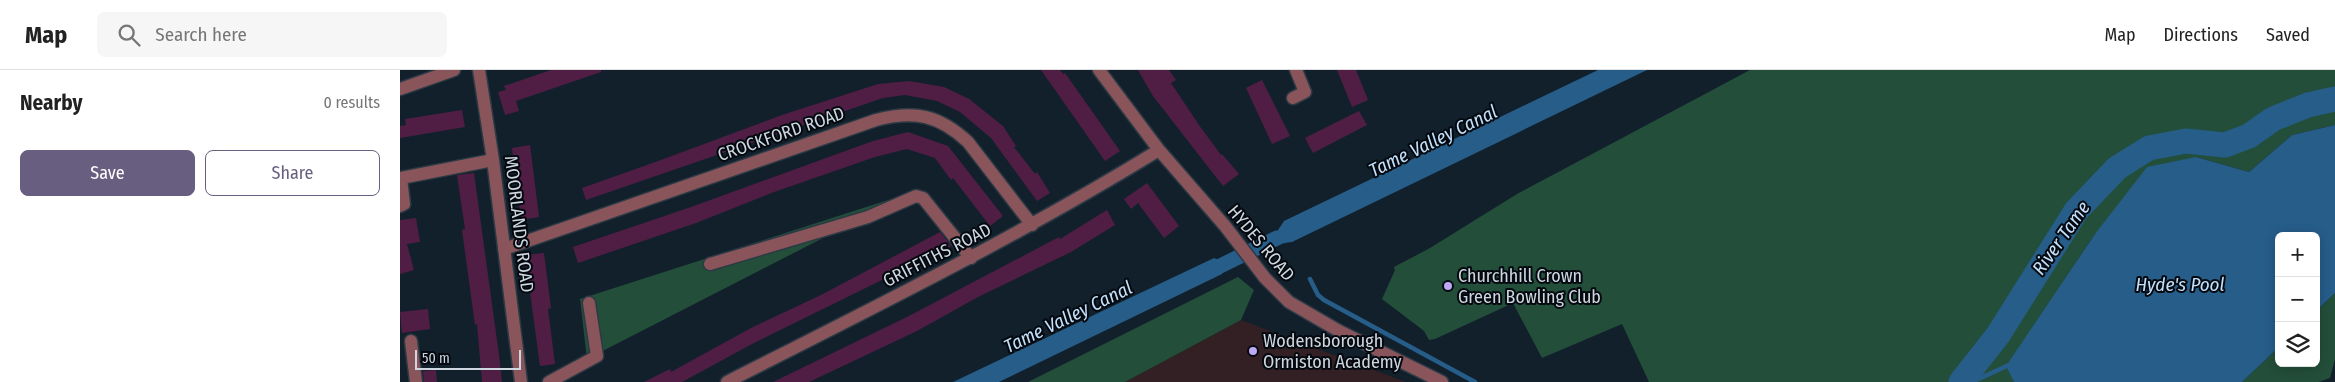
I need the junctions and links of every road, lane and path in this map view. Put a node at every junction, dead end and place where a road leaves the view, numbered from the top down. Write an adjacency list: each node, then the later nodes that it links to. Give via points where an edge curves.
1 (454, 70): 5 (street)
2 (479, 70): 8 (street, MOORLANDS ROAD)
3 (1099, 70): 7 (street, HYDES ROAD)
4 (1296, 70): 6 (street, via 1305,92)
5 (400, 89)
6 (1293, 98)
7 (1158, 150): 10 (street, GRIFFITHS ROAD); 20 (street, HYDES ROAD, via 1225,226 1265,278 1289,302 1339,331)
8 (493, 160): 9 (street, via 401,178 404,204); 11 (street, MOORLANDS ROAD)
9 (400, 206)
10 (1032, 225): 11 (street, CROCKFORD ROAD, via 956,131 927,117 896,115); 12 (street, GRIFFITHS ROAD)
11 (504, 248): 17 (street, MOORLANDS ROAD)
12 (971, 258): 13 (street, via 923,198 916,196 868,217); 19 (street, GRIFFITHS ROAD)
13 (710, 264)
14 (589, 303): 18 (street, via 597,356)
15 (411, 341): 16 (street)
16 (416, 382)
17 (521, 382)
18 (550, 382)
19 (727, 382)
20 (1442, 382)

